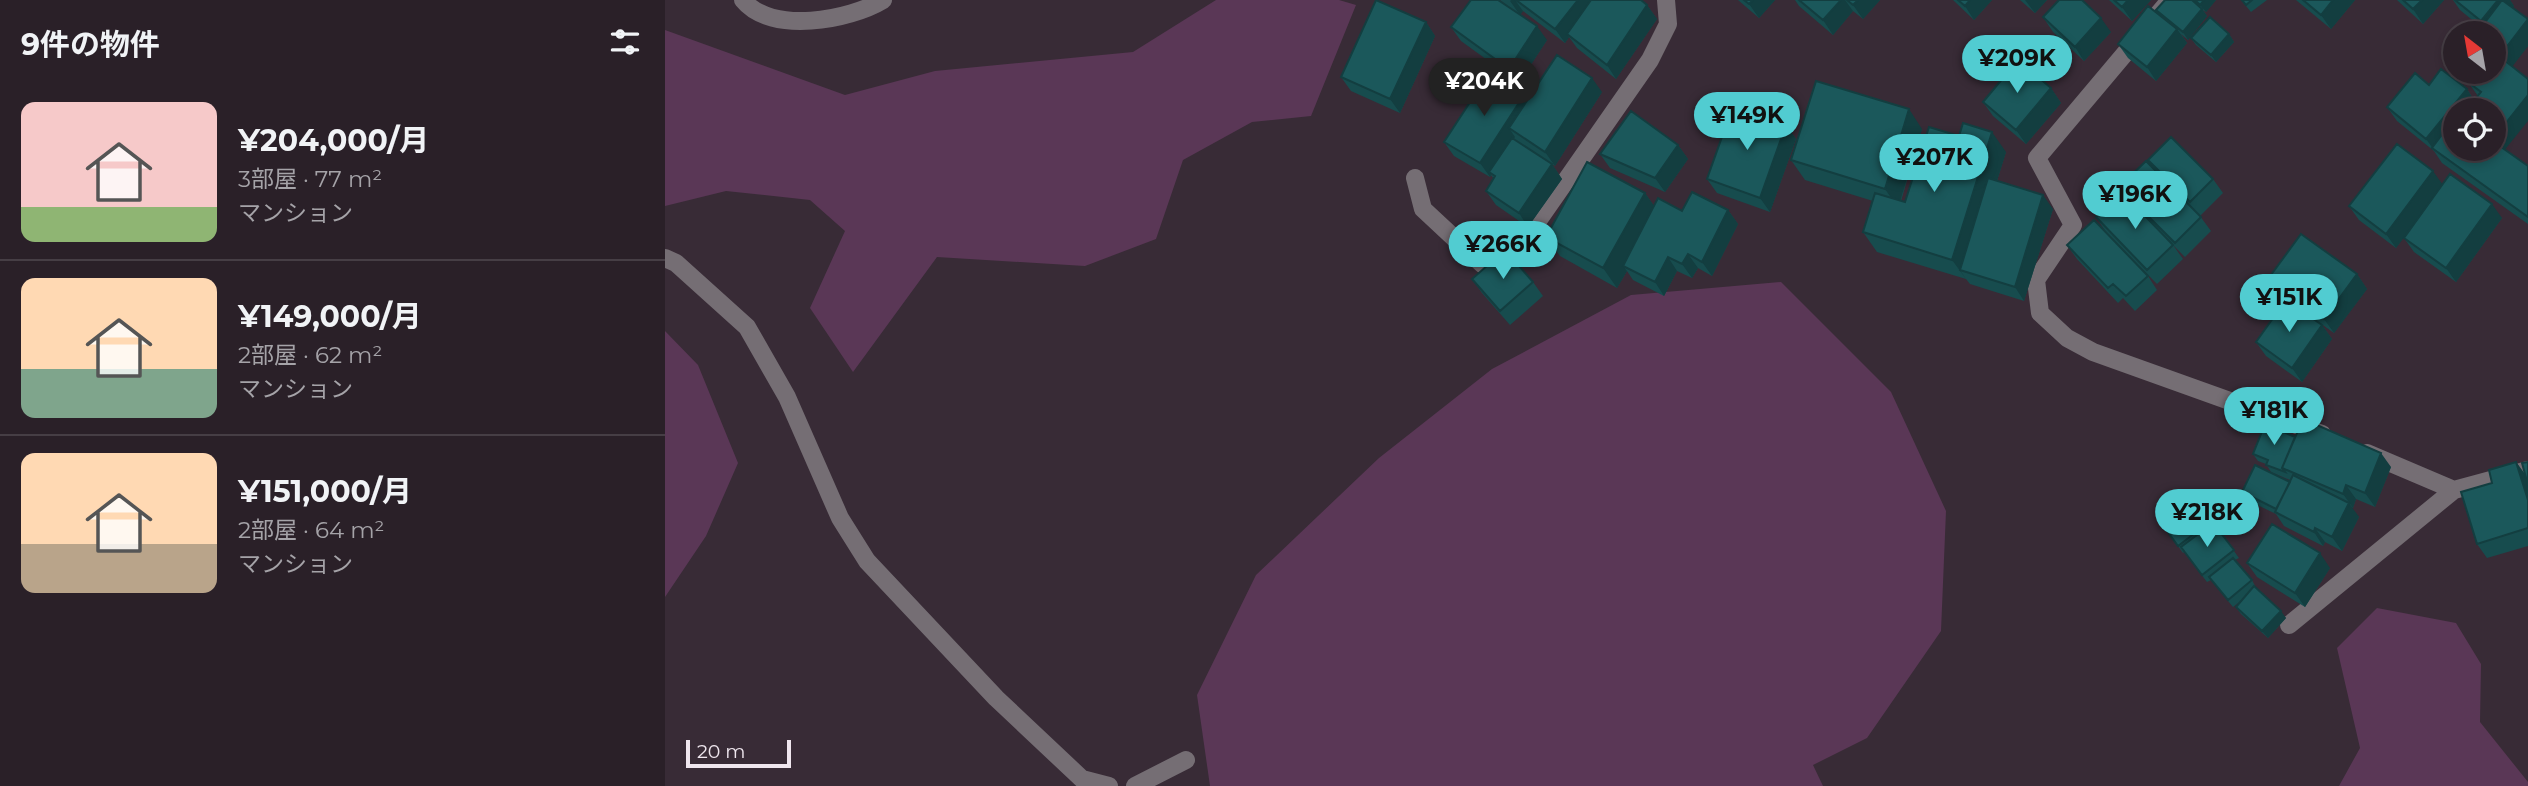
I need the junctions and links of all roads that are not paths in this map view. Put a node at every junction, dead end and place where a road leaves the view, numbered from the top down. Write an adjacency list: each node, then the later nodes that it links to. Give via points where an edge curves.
1 (743, 0): 2 (street, via 752,11 800,23 863,13)
2 (883, 0)
3 (1666, 0): 5 (street, via 1668,24 1650,60 1503,271 1482,264 1423,209)
4 (2171, 0): 8 (street, via 2037,159 2073,225 2036,280 2040,313 2067,338 2093,352 2286,418)
5 (1415, 178)
6 (665, 258): 11 (street, via 747,327 787,397 841,518 867,561 996,698 1082,779)
7 (2528, 470): 8 (street)
8 (2455, 490): 9 (street)
9 (2288, 625)
10 (1186, 760): 12 (street)
11 (1109, 786)
12 (1135, 786)

